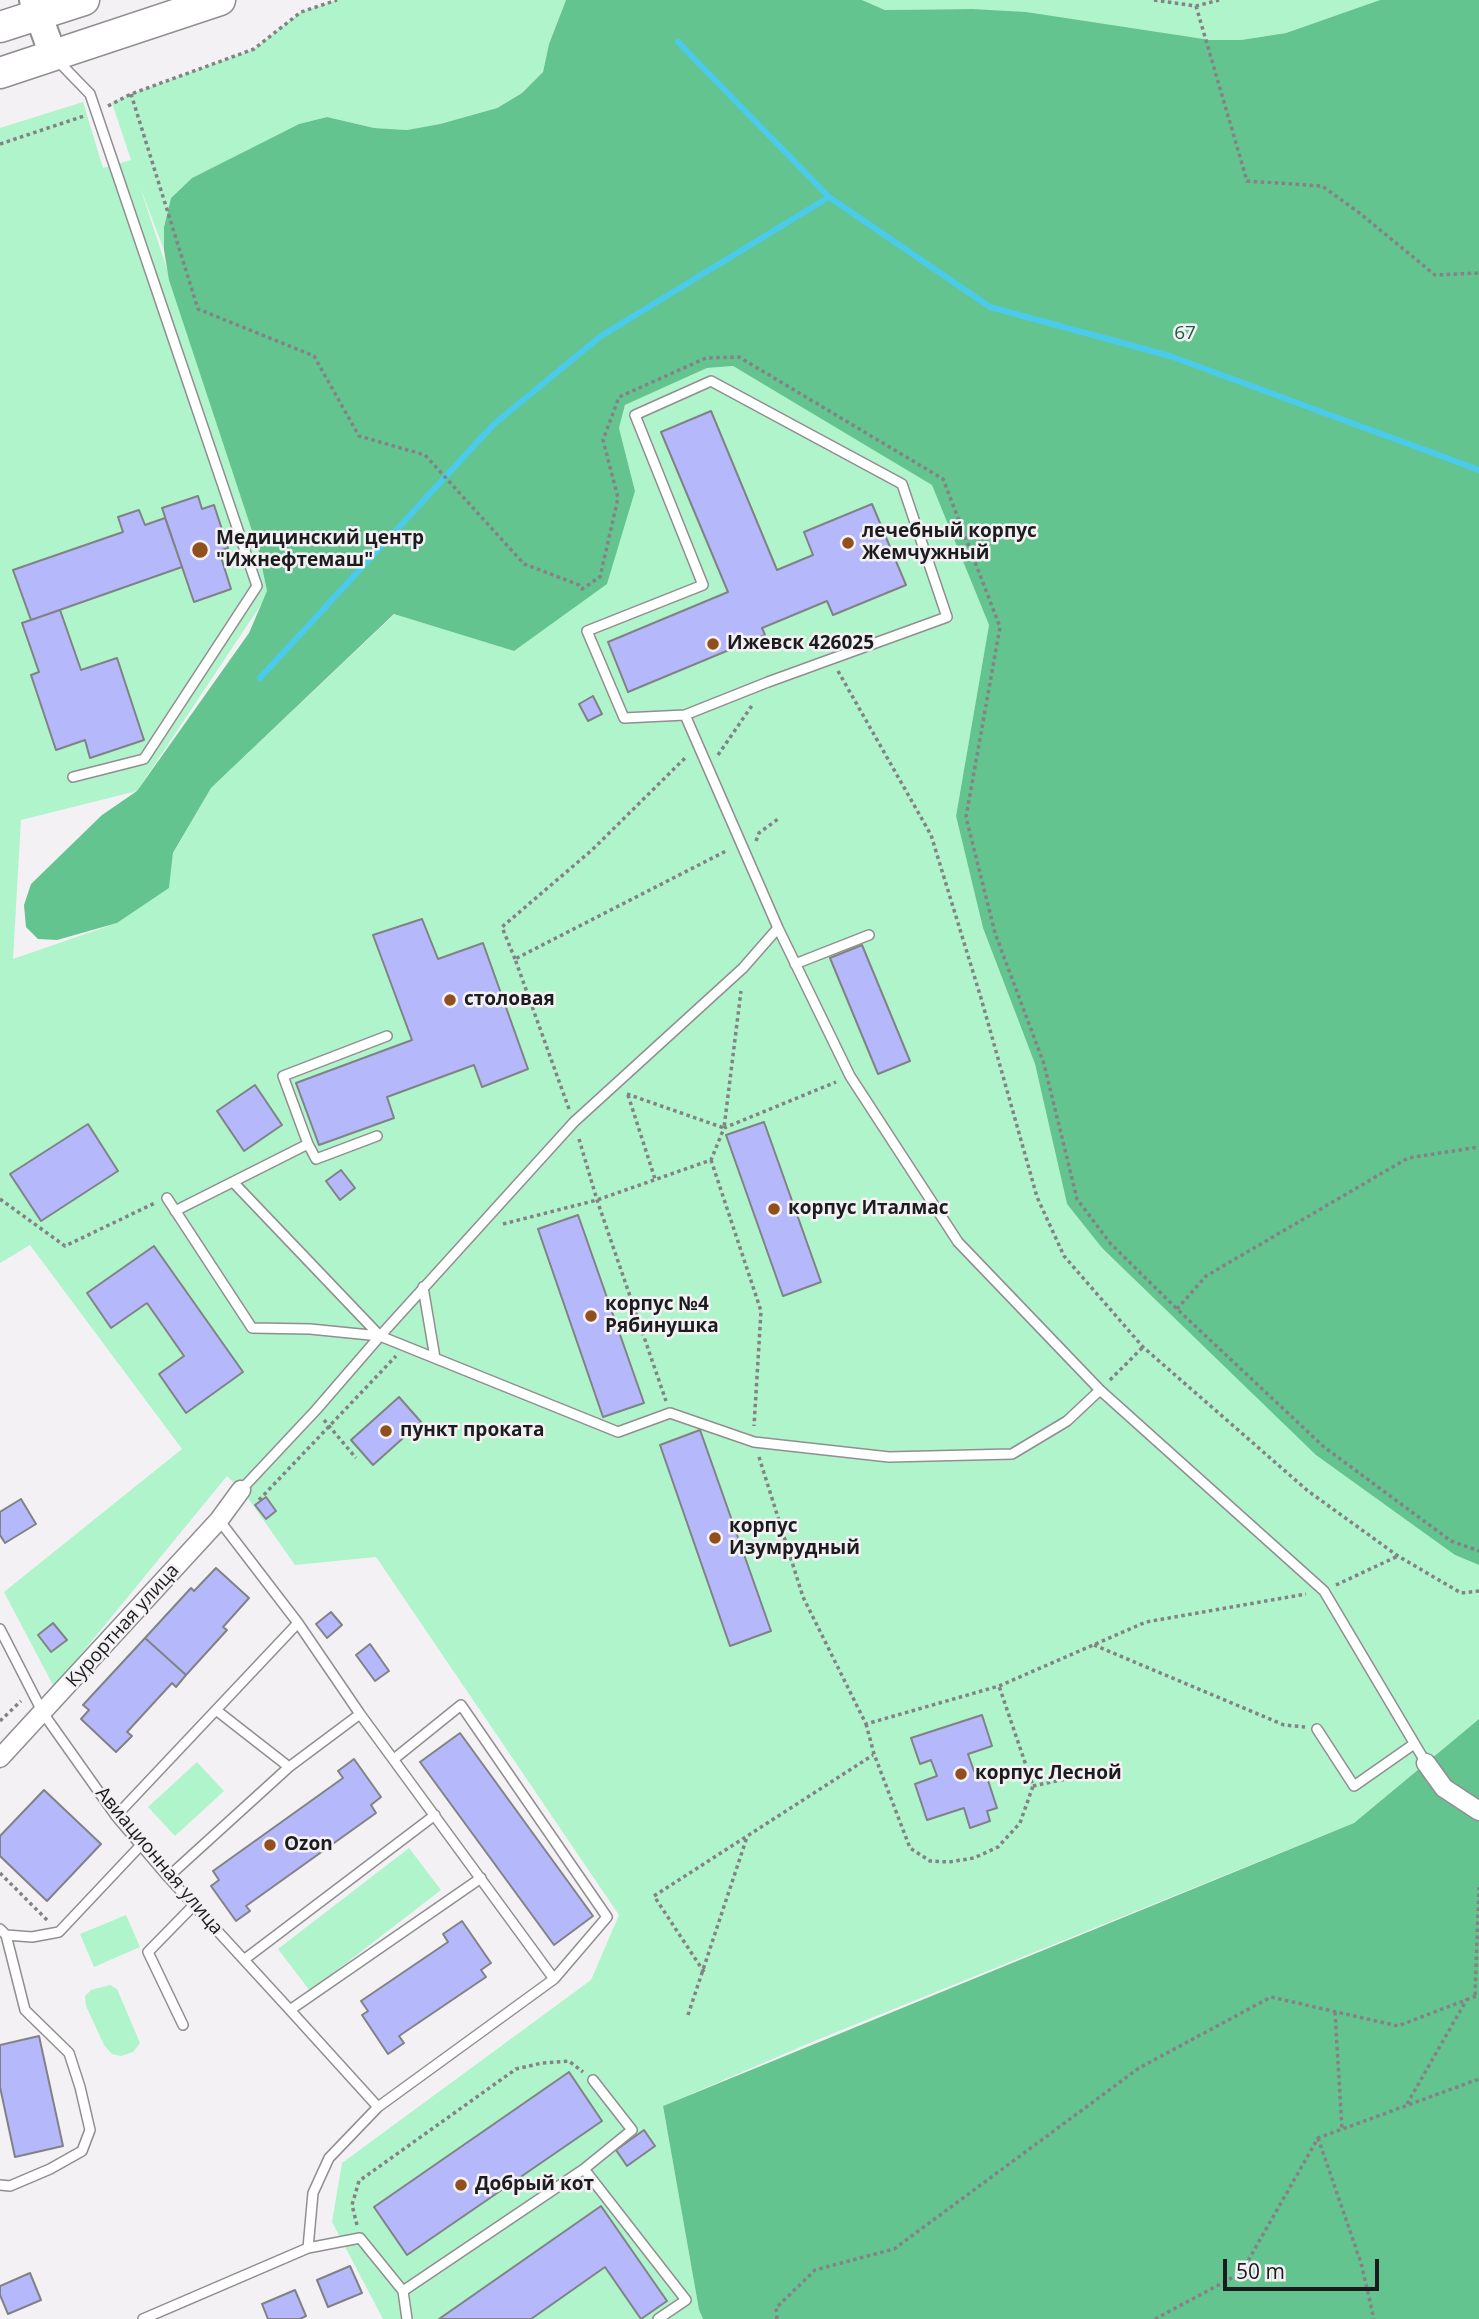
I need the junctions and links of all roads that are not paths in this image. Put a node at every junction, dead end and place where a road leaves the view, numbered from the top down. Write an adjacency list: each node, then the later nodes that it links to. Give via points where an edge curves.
1 (84, 0): 3 (main road)
2 (220, 0): 5 (main road)
3 (35, 8): 4 (main road); 5 (main road)
4 (0, 27)
5 (52, 55): 6 (main road); 8 (lane, via 90,94 257,586 144,759)
6 (0, 73)
7 (685, 715): 7 (lane, via 947,617 902,484 710,381 635,415 703,584 587,631 624,718); 9 (lane)
8 (74, 776)
9 (778, 928): 11 (lane); 18 (lane, via 743,968 574,1122)
10 (869, 935): 11 (lane)
11 (795, 964): 21 (lane, via 850,1076 958,1242)
12 (387, 1036): 14 (lane, via 283,1076)
13 (377, 1136): 14 (lane, via 316,1159)
14 (309, 1144): 15 (lane)
15 (233, 1182): 17 (lane); 19 (lane)
16 (167, 1198): 17 (lane)
17 (176, 1211): 19 (lane, via 253,1328)
18 (423, 1287): 19 (lane); 20 (lane)
19 (380, 1336): 20 (lane); 22 (lane)
20 (435, 1358): 21 (lane, via 618,1432 670,1413 754,1442 889,1457 1012,1454 1067,1421)
21 (1100, 1390): 30 (lane, via 1324,1591)
22 (241, 1490): 23 (street, Курортная улица)
23 (219, 1520): 24 (lane); 27 (street, Курортная улица)
24 (298, 1623): 26 (lane); 28 (lane)
25 (0, 1629): 27 (lane, Авиационная улица)
26 (216, 1710): 34 (lane); 37 (lane)
27 (43, 1713): 31 (street, Курортная улица); 37 (lane, Авиационная улица)
28 (360, 1714): 32 (lane); 34 (lane)
29 (1317, 1729): 30 (lane, via 1354,1786)
30 (1414, 1744): 33 (lane)
31 (0, 1758)
32 (394, 1759): 36 (lane); 44 (lane, via 461,1705 607,1917)
33 (1426, 1763): 35 (street, via 1444,1788)
34 (289, 1767): 39 (lane)
35 (1479, 1811)
36 (435, 1815): 40 (lane); 43 (lane)
37 (116, 1816): 38 (lane, Авиационная улица)
38 (141, 1845): 39 (lane, Авиационная улица); 42 (lane, via 59,1932 32,1937)
39 (168, 1877): 41 (lane, Авиационная улица)
40 (481, 1878): 44 (lane); 45 (lane)
41 (194, 1905): 43 (lane, Авиационная улица); 46 (lane, via 148,1952)
42 (3, 1932): 50 (lane, via 25,2010 69,2053 90,2130 82,2151 30,2178)
43 (245, 1959): 45 (lane, Авиационная улица)
44 (554, 1979): 48 (lane)
45 (290, 2010): 48 (lane, Авиационная улица)
46 (183, 2025)
47 (593, 2080): 49 (lane, via 632,2130)
48 (378, 2107): 51 (lane, via 328,2158 313,2193)
49 (584, 2169): 52 (lane); 55 (lane, via 686,2300)
50 (0, 2185)
51 (309, 2248): 52 (lane, via 360,2238); 53 (lane)
52 (403, 2291): 54 (lane)
53 (143, 2319)
54 (407, 2319)
55 (659, 2319)

